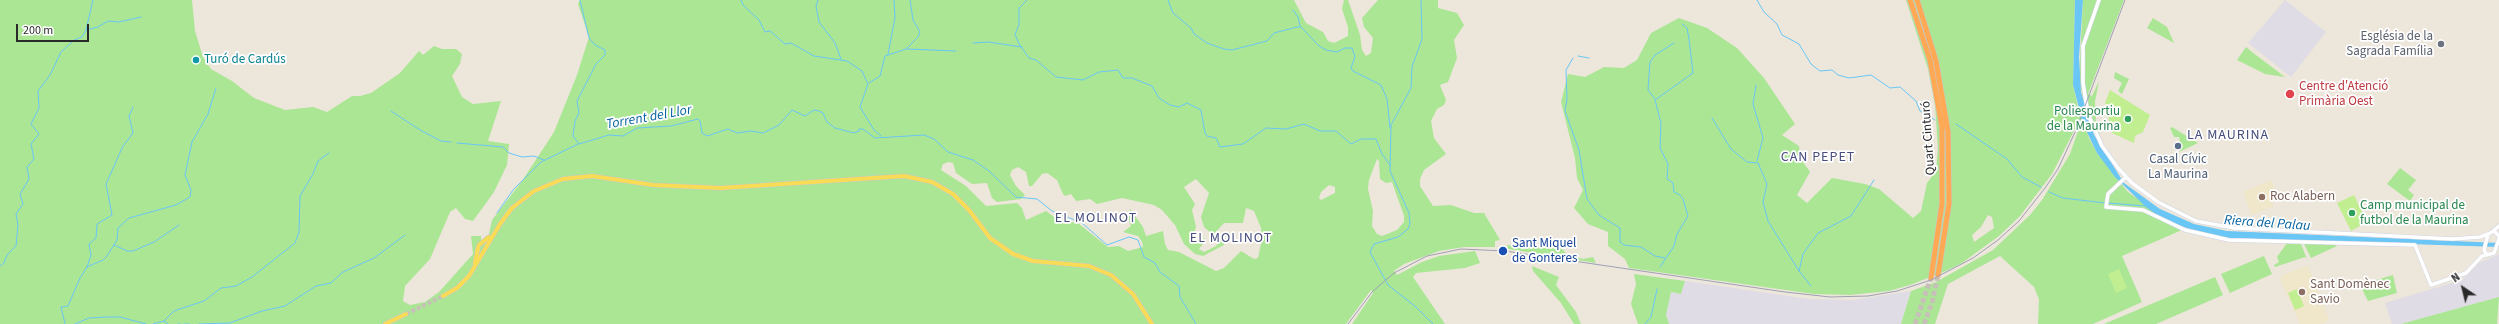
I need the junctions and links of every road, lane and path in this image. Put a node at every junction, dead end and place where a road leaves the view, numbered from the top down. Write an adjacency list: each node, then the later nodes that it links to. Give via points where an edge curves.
1 (1910, 0): 17 (highway, Quart Cinturó, via 1930,60 1942,127 1942,204)
2 (1917, 0): 16 (highway, Quart Cinturó, via 1936,61 1948,132 1949,204)
3 (2099, 0): 4 (main road, via 2083,46 2084,95 2091,122 2102,146)
4 (2125, 179): 8 (main road, via 2165,206 2192,219 2221,226 2300,233 2454,239); 14 (main road, via 2108,194 2106,206 2143,210 2185,230 2206,236 2250,241 2415,245 2431,285 2463,275)
5 (2499, 226): 6 (main road); 9 (main road)
6 (2493, 231): 8 (main road); 9 (main road)
7 (495, 232): 10 (main road); 12 (main road); 22 (main road, via 506,215 530,194 553,182 578,177 600,177 667,186 721,188 904,176 932,182 953,194 990,238 1013,254 1034,261 1089,266 1111,275 1133,294)
8 (2487, 236): 11 (main road)
9 (2499, 236): 13 (main road, via 2496,250 2492,255)
10 (480, 248): 12 (main road); 15 (main road); 15 (main road); 22 (main road, via 505,214 525,195 542,185 573,176 599,175 654,183 721,186 904,174 933,181 954,192 992,236 1014,252 1034,259 1090,264 1112,274 1132,289)
11 (2484, 249): 13 (main road); 14 (main road)
12 (483, 253): 18 (main road, via 469,276)
13 (2487, 254): 14 (main road)
14 (2478, 260)
15 (475, 263): 18 (main road)
16 (1938, 275)
17 (1931, 278)
18 (450, 292): 19 (main road)
19 (443, 296)
20 (406, 314): 21 (main road)
21 (386, 324)
22 (1153, 324)

